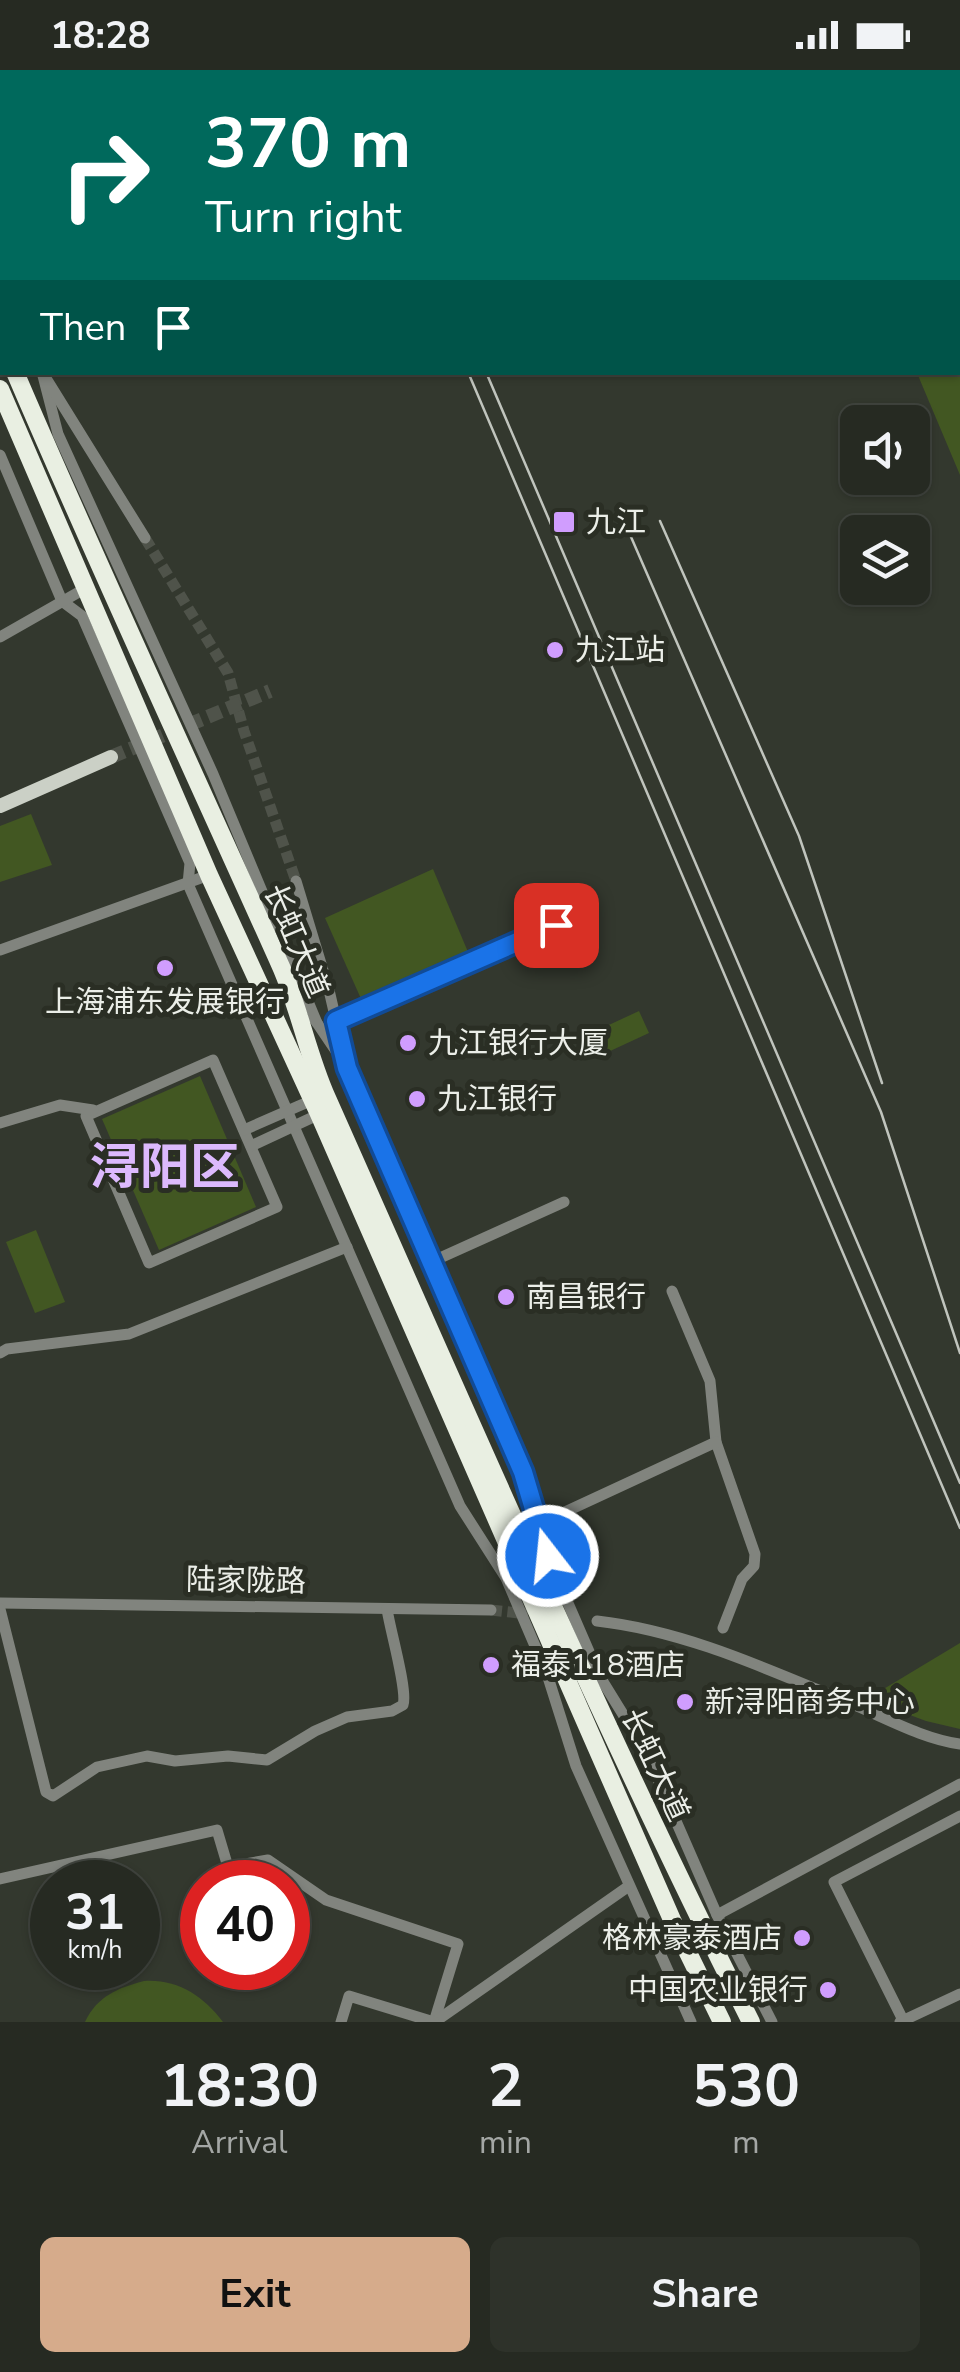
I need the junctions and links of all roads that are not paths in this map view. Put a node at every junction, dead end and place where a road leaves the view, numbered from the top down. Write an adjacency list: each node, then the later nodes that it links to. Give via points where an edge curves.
1 (15, 375): 18 (highway, 长虹大道)
2 (43, 375): 20 (street, via 58,434 213,774)
3 (44, 375): 7 (street)
4 (0, 389): 8 (highway, 长虹大道)
5 (0, 455): 6 (street)
6 (4, 477): 9 (street)
7 (145, 538)
8 (86, 588): 9 (street); 13 (highway, 长虹大道)
9 (62, 602): 10 (street); 15 (street, via 82,616 190,862)
10 (0, 637)
11 (111, 757): 12 (main road)
12 (0, 806)
13 (209, 875): 15 (street); 22 (highway, 长虹大道)
14 (296, 881): 19 (street)
15 (188, 884): 17 (street); 24 (street)
16 (556, 925): 19 (street)
17 (0, 950)
18 (284, 974): 20 (street); 22 (highway, 长虹大道)
19 (336, 1021): 21 (street)
20 (317, 1024): 21 (street)
21 (347, 1068): 31 (street)
22 (322, 1104): 24 (street); 26 (street); 52 (highway, 长虹大道); 53 (highway, 长虹大道, via 593,1700)
23 (97, 1110): 25 (street, via 60,1106); 27 (street, via 214,1060); 28 (street, via 86,1116 149,1263 277,1207)
24 (288, 1111): 26 (street); 27 (street)
25 (0, 1123)
26 (294, 1126): 28 (street); 30 (street)
27 (244, 1130): 28 (street)
28 (250, 1146)
29 (564, 1202): 31 (street)
30 (347, 1246): 33 (street, via 128,1334); 45 (street, via 460,1506 506,1578)
31 (431, 1262): 35 (street, via 523,1472)
32 (672, 1291): 34 (street, via 710,1382)
33 (0, 1353)
34 (716, 1442): 35 (street); 40 (street, via 755,1554)
35 (538, 1524): 46 (street, via 600,1676 645,1750)
36 (0, 1606): 37 (street, 陆家陇路); 37 (street, via 46,1792 53,1796 97,1767 147,1756 175,1762 267,1760 315,1730 402,1705 406,1696)
37 (387, 1608): 38 (street, 陆家陇路)
38 (492, 1610)
39 (597, 1621): 41 (street, via 647,1627 752,1662)
40 (724, 1628)
41 (960, 1744)
42 (960, 1784): 46 (street)
43 (960, 1816): 48 (street, via 834,1882)
44 (0, 1880): 50 (street, via 217,1830 228,1866 268,1860 326,1900 458,1944)
45 (629, 1886): 50 (street); 51 (street)
46 (716, 1915): 54 (street)
47 (960, 1994): 48 (street)
48 (902, 2021)
49 (340, 2022): 50 (street, via 349,1996)
50 (434, 2022)
51 (691, 2022)
52 (722, 2022)
53 (751, 2022)
54 (772, 2022)

